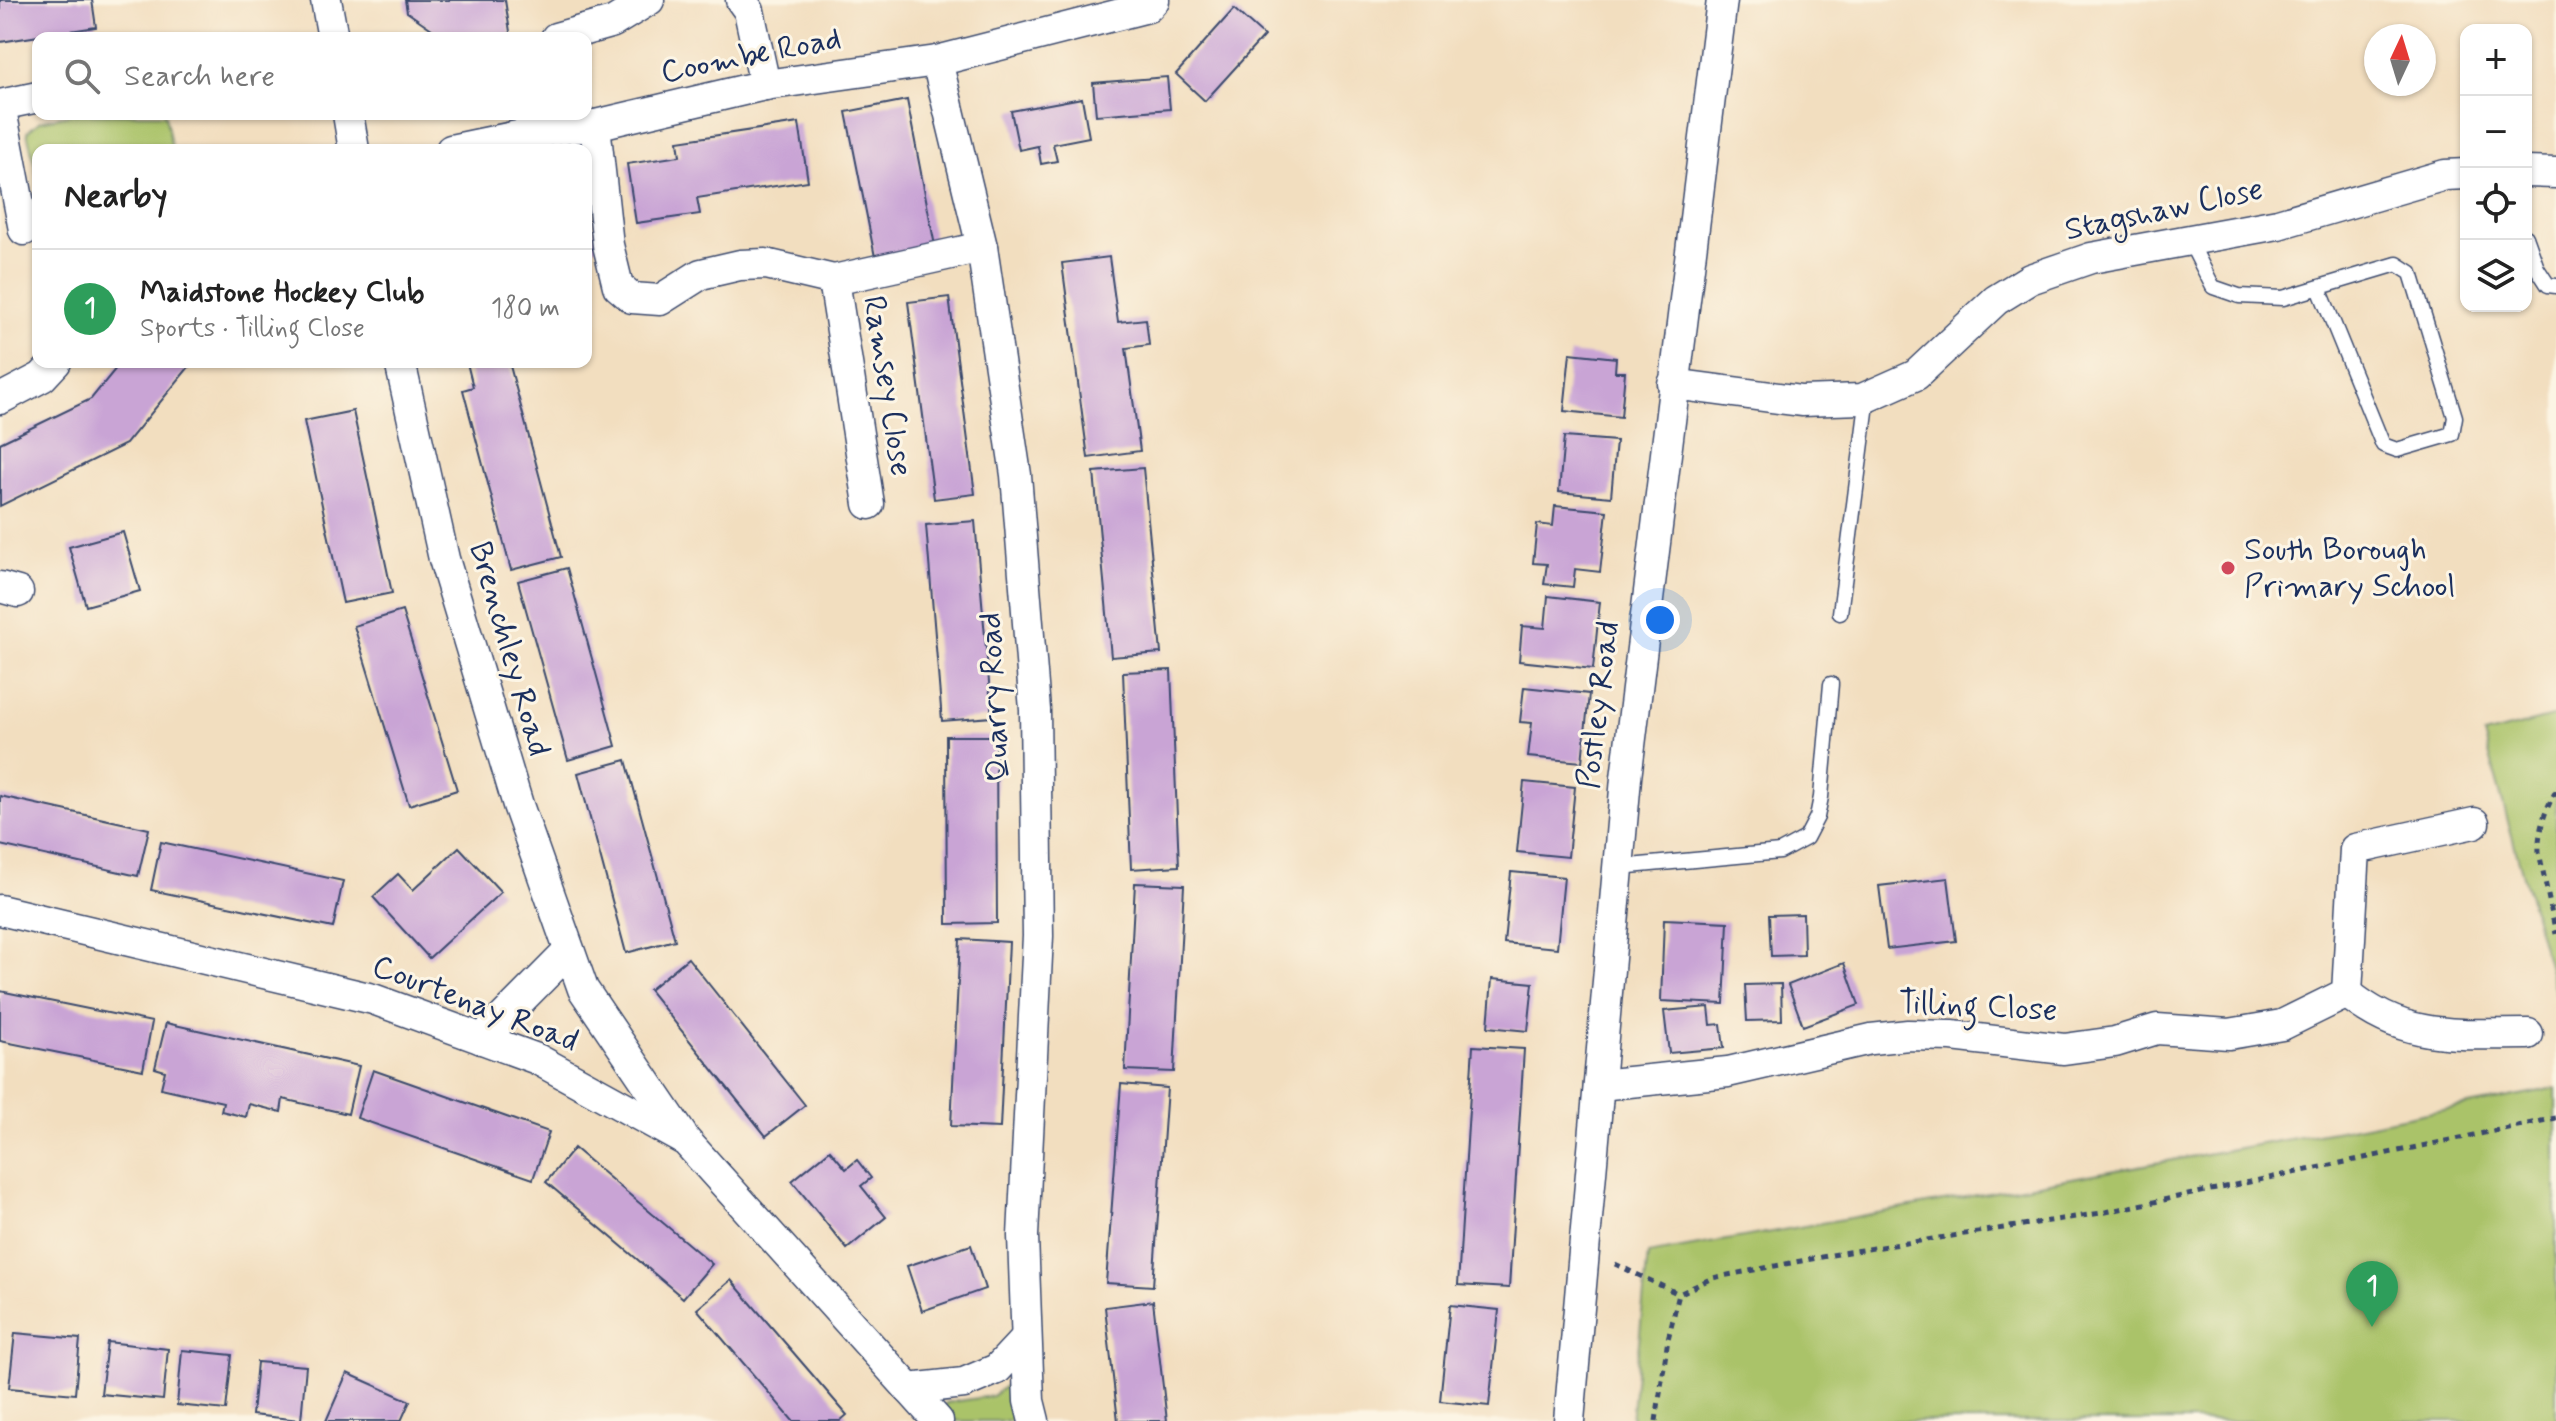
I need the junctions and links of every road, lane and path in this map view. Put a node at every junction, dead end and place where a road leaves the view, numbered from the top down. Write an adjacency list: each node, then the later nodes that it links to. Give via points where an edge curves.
1 (326, 0): 6 (street)
2 (649, 0): 7 (street, via 613,22)
3 (741, 0): 9 (street, via 749,11)
4 (1154, 0): 8 (street, Coombe Road, via 1148,7)
5 (1722, 0): 29 (street, Postley Road)
6 (332, 32)
7 (577, 32)
8 (937, 61): 9 (street, Coombe Road); 23 (street, Quarry Road)
9 (765, 85): 14 (street, Coombe Road)
10 (32, 98): 11 (street)
11 (0, 105): 20 (street)
12 (349, 120): 15 (street)
13 (531, 124): 14 (street, Coombe Road); 16 (street, Coombe Road)
14 (595, 125): 24 (street, via 608,245 618,286 632,298 660,300 701,274 740,265 766,264)
15 (353, 144)
16 (469, 144)
17 (2532, 172): 18 (street)
18 (2556, 173)
19 (2460, 174): 21 (street, Stagshaw Close, via 2278,224)
20 (21, 230)
21 (2189, 240): 26 (lane, via 2213,287 2239,296 2283,298); 30 (street, Stagshaw Close, via 2091,258 2030,279 1996,300 1916,375)
22 (2527, 240): 25 (lane, via 2537,268 2548,285)
23 (982, 247): 24 (street); 49 (street, Quarry Road, via 1016,475 1035,710 1038,936 1023,1236)
24 (834, 280): 32 (street, Ramsey Close)
25 (2556, 286)
26 (2319, 288): 26 (lane, via 2397,264 2411,273 2455,417 2452,434 2397,450 2383,445)
27 (50, 368): 31 (street)
28 (401, 368): 40 (street, Brenchley Road, via 444,559 518,805)
29 (1673, 384): 30 (street, Stagshaw Close, via 1801,401); 37 (street, Postley Road)
30 (1868, 396): 33 (lane)
31 (0, 399)
32 (869, 504)
33 (1840, 613)
34 (1831, 684): 37 (lane, via 1819,807 1806,838 1780,852)
35 (2556, 791): 39 (path, via 2539,839)
36 (2474, 823): 41 (street, via 2355,849)
37 (1619, 867): 44 (street, Postley Road)
38 (0, 910): 43 (street, Courtenay Road, via 373,999)
39 (2556, 934)
40 (569, 951): 43 (street); 46 (street, Brenchley Road, via 583,989)
41 (2347, 993): 42 (street, via 2399,1026 2448,1034); 44 (street, Tilling Close, via 2282,1025 2229,1034 2157,1029 2064,1049 1908,1035 1728,1072)
42 (2528, 1034)
43 (482, 1039): 46 (street, Courtenay Road, via 537,1059)
44 (1599, 1085): 47 (street, Postley Road)
45 (2556, 1118): 48 (path, via 2101,1213 1712,1278)
46 (686, 1141): 50 (street, Courtenay Road)
47 (1584, 1249): 48 (path); 53 (street, Postley Road)
48 (1679, 1294): 54 (path)
49 (1026, 1338): 50 (street, via 986,1374 964,1383); 52 (street, Quarry Road)
50 (909, 1389): 51 (street, Courtenay Road)
51 (938, 1421)
52 (1034, 1421)
53 (1569, 1421)
54 (1656, 1421)

